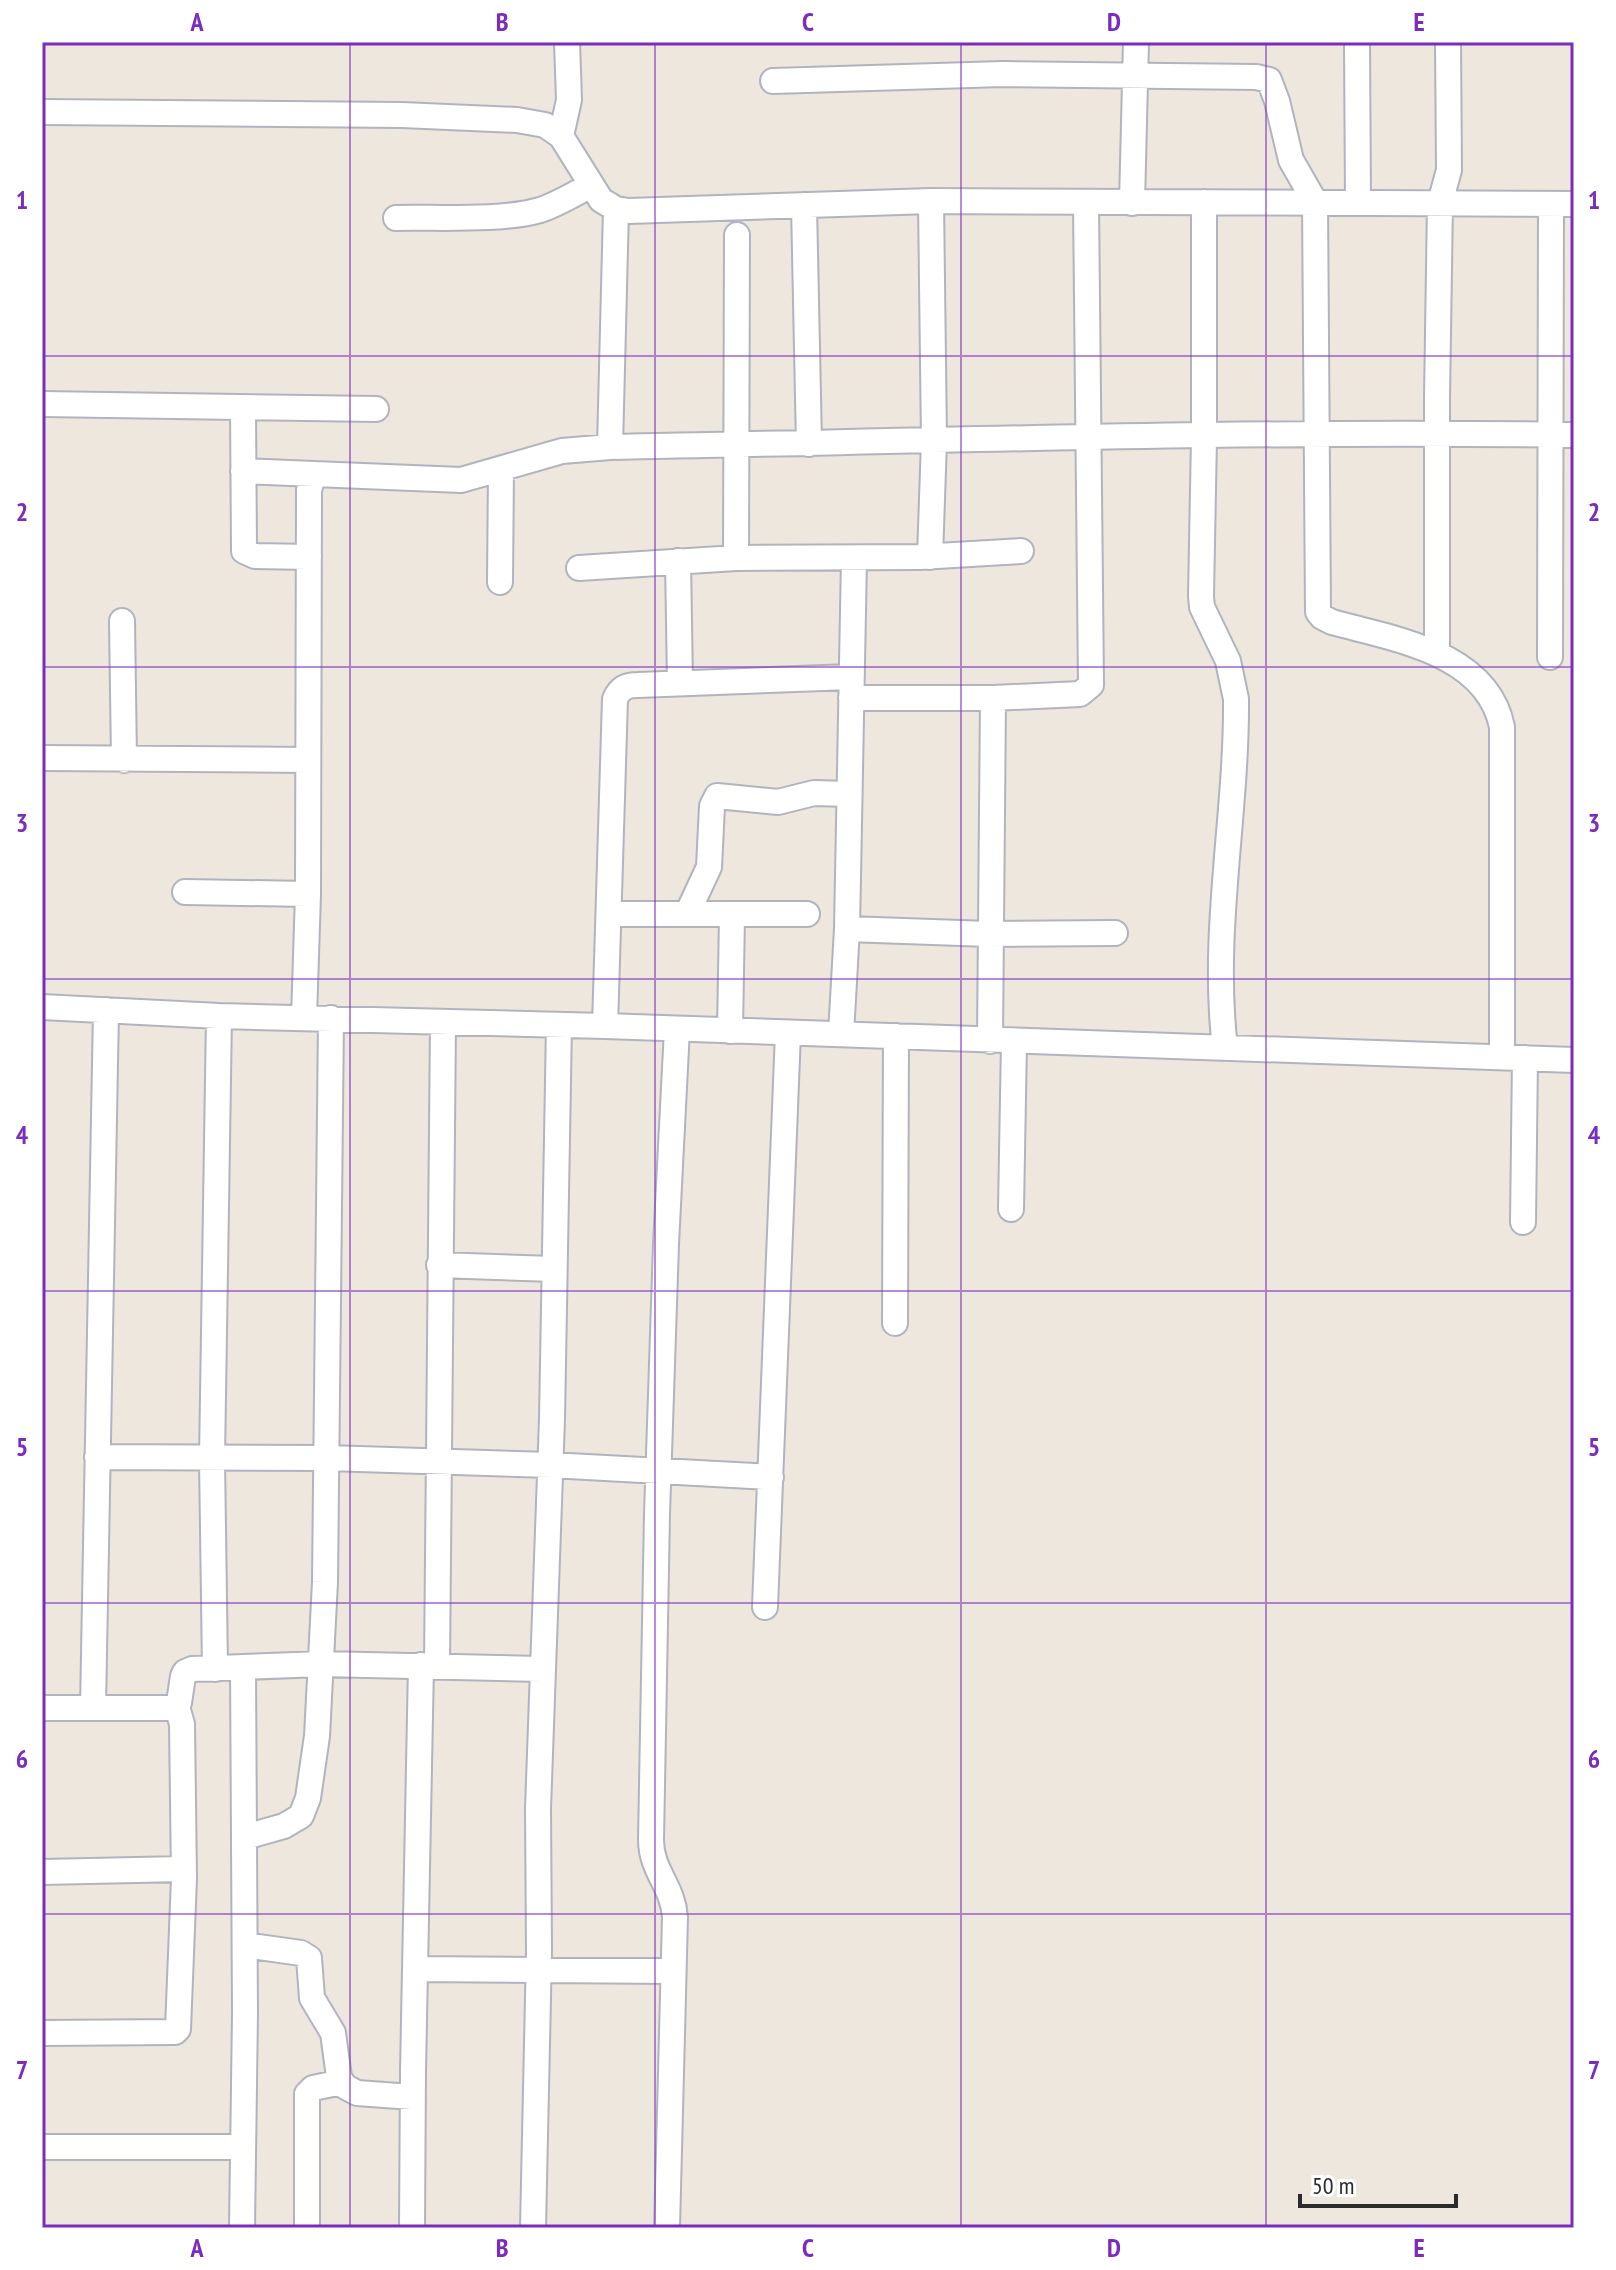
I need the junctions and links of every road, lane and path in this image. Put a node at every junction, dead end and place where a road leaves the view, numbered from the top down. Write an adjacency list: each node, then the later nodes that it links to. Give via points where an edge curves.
1 (567, 42): 8 (street, via 569,91)
2 (1136, 42): 5 (street)
3 (1357, 42): 14 (street)
4 (1448, 42): 16 (street, via 1449,158)
5 (1135, 76): 6 (street); 13 (street, via 1269,80 1291,160); 15 (street)
6 (773, 81)
7 (42, 112): 8 (street, via 478,118 545,125)
8 (561, 136): 9 (street)
9 (591, 185): 19 (street); 20 (street, via 536,211)
10 (931, 201): 11 (street); 18 (street); 30 (street)
11 (1086, 202): 15 (street); 28 (street)
12 (1204, 202): 13 (street); 15 (street); 29 (street)
13 (1315, 202): 14 (street); 26 (street)
14 (1358, 202): 16 (street)
15 (1132, 203)
16 (1440, 203): 17 (street); 25 (street)
17 (1562, 204): 27 (street)
18 (804, 205): 19 (street); 31 (street)
19 (616, 209): 33 (street)
20 (396, 218)
21 (737, 235): 32 (street)
22 (42, 404): 23 (street)
23 (243, 408): 24 (street); 35 (street)
24 (376, 409)
25 (1437, 434): 26 (street); 27 (street); 46 (street)
26 (1317, 435): 29 (street); 46 (street, via 1318,612 1332,622)
27 (1563, 435): 47 (street)
28 (1090, 437): 29 (street); 30 (street); 50 (street, via 1091,685 1080,694)
29 (1204, 437): 79 (street, via 1202,607 1228,661 1236,699 1221,951)
30 (934, 441): 31 (street); 39 (street)
31 (809, 444): 32 (street)
32 (736, 445): 33 (street); 40 (street)
33 (610, 447): 34 (street, via 562,451)
34 (501, 469): 36 (street, via 451,481); 44 (street)
35 (243, 471): 36 (street); 38 (street, via 244,551)
36 (314, 474): 38 (street, via 309,490)
37 (1021, 551): 39 (street)
38 (309, 557): 53 (street)
39 (930, 557): 41 (street)
40 (736, 558): 41 (street); 42 (street)
41 (854, 558): 49 (street)
42 (678, 561): 43 (street); 48 (street)
43 (579, 568)
44 (500, 582)
45 (122, 621): 52 (street)
46 (1437, 654): 80 (street, via 1469,674 1499,710)
47 (1550, 657)
48 (680, 683): 49 (street); 57 (street, via 628,685 615,699)
49 (851, 687): 50 (street); 54 (street)
50 (993, 698): 63 (street)
51 (42, 758): 52 (street)
52 (124, 760): 53 (street)
53 (308, 760): 56 (street)
54 (848, 794): 58 (street, via 814,793 778,802 717,796 709,867); 61 (street)
55 (185, 892): 56 (street)
56 (308, 894): 67 (street)
57 (609, 914): 58 (street); 71 (street)
58 (687, 914): 60 (street)
59 (807, 914): 60 (street)
60 (732, 915): 73 (street)
61 (847, 929): 63 (street); 75 (street)
62 (1115, 933): 63 (street)
63 (989, 934): 77 (street)
64 (42, 1007): 65 (street)
65 (106, 1010): 66 (street); 87 (street)
66 (219, 1016): 67 (street); 89 (street)
67 (304, 1018): 68 (street)
68 (331, 1018): 69 (street); 88 (street)
69 (443, 1022): 70 (street); 84 (street)
70 (559, 1025): 71 (street); 85 (street)
71 (605, 1026): 72 (street)
72 (677, 1029): 73 (street); 92 (street)
73 (730, 1031): 74 (street)
74 (788, 1033): 75 (street); 93 (street)
75 (841, 1034): 76 (street)
76 (896, 1036): 77 (street); 86 (street)
77 (990, 1041): 78 (street)
78 (1014, 1041): 79 (street); 82 (street)
79 (1225, 1048): 80 (street)
80 (1514, 1058): 81 (street); 83 (street)
81 (1574, 1060)
82 (1011, 1209)
83 (1523, 1222)
84 (439, 1265): 85 (street); 90 (street)
85 (554, 1269): 91 (street)
86 (895, 1323)
87 (97, 1457): 89 (street); 102 (street)
88 (327, 1458): 89 (street); 90 (street); 95 (street)
89 (212, 1459): 98 (street)
90 (438, 1462): 91 (street); 96 (street)
91 (550, 1465): 92 (street); 99 (street)
92 (659, 1470): 93 (street); 109 (street, via 651,1856 674,1901)
93 (771, 1477): 94 (street)
94 (765, 1607)
95 (322, 1664): 96 (street); 97 (street); 103 (street, via 305,1808 284,1826)
96 (429, 1665): 99 (street); 107 (street)
97 (243, 1668): 98 (street); 103 (street)
98 (215, 1669): 100 (street, via 185,1672)
99 (541, 1669): 108 (street)
100 (177, 1707): 102 (street); 104 (street, via 182,1724)
101 (42, 1708): 102 (street)
102 (93, 1708)
103 (245, 1837): 106 (street)
104 (183, 1869): 105 (street); 110 (street, via 178,2029)
105 (42, 1872)
106 (245, 1945): 111 (street, via 309,1958 312,1998 333,2033); 114 (street)
107 (416, 1969): 108 (street); 112 (street)
108 (538, 1971): 109 (street); 118 (street)
109 (673, 1971): 119 (street)
110 (42, 2033)
111 (342, 2082): 112 (street, via 351,2092); 116 (street, via 307,2094)
112 (412, 2097): 117 (street)
113 (42, 2147): 114 (street)
114 (243, 2147): 115 (street)
115 (242, 2228)
116 (307, 2228)
117 (412, 2228)
118 (533, 2228)
119 (667, 2228)

